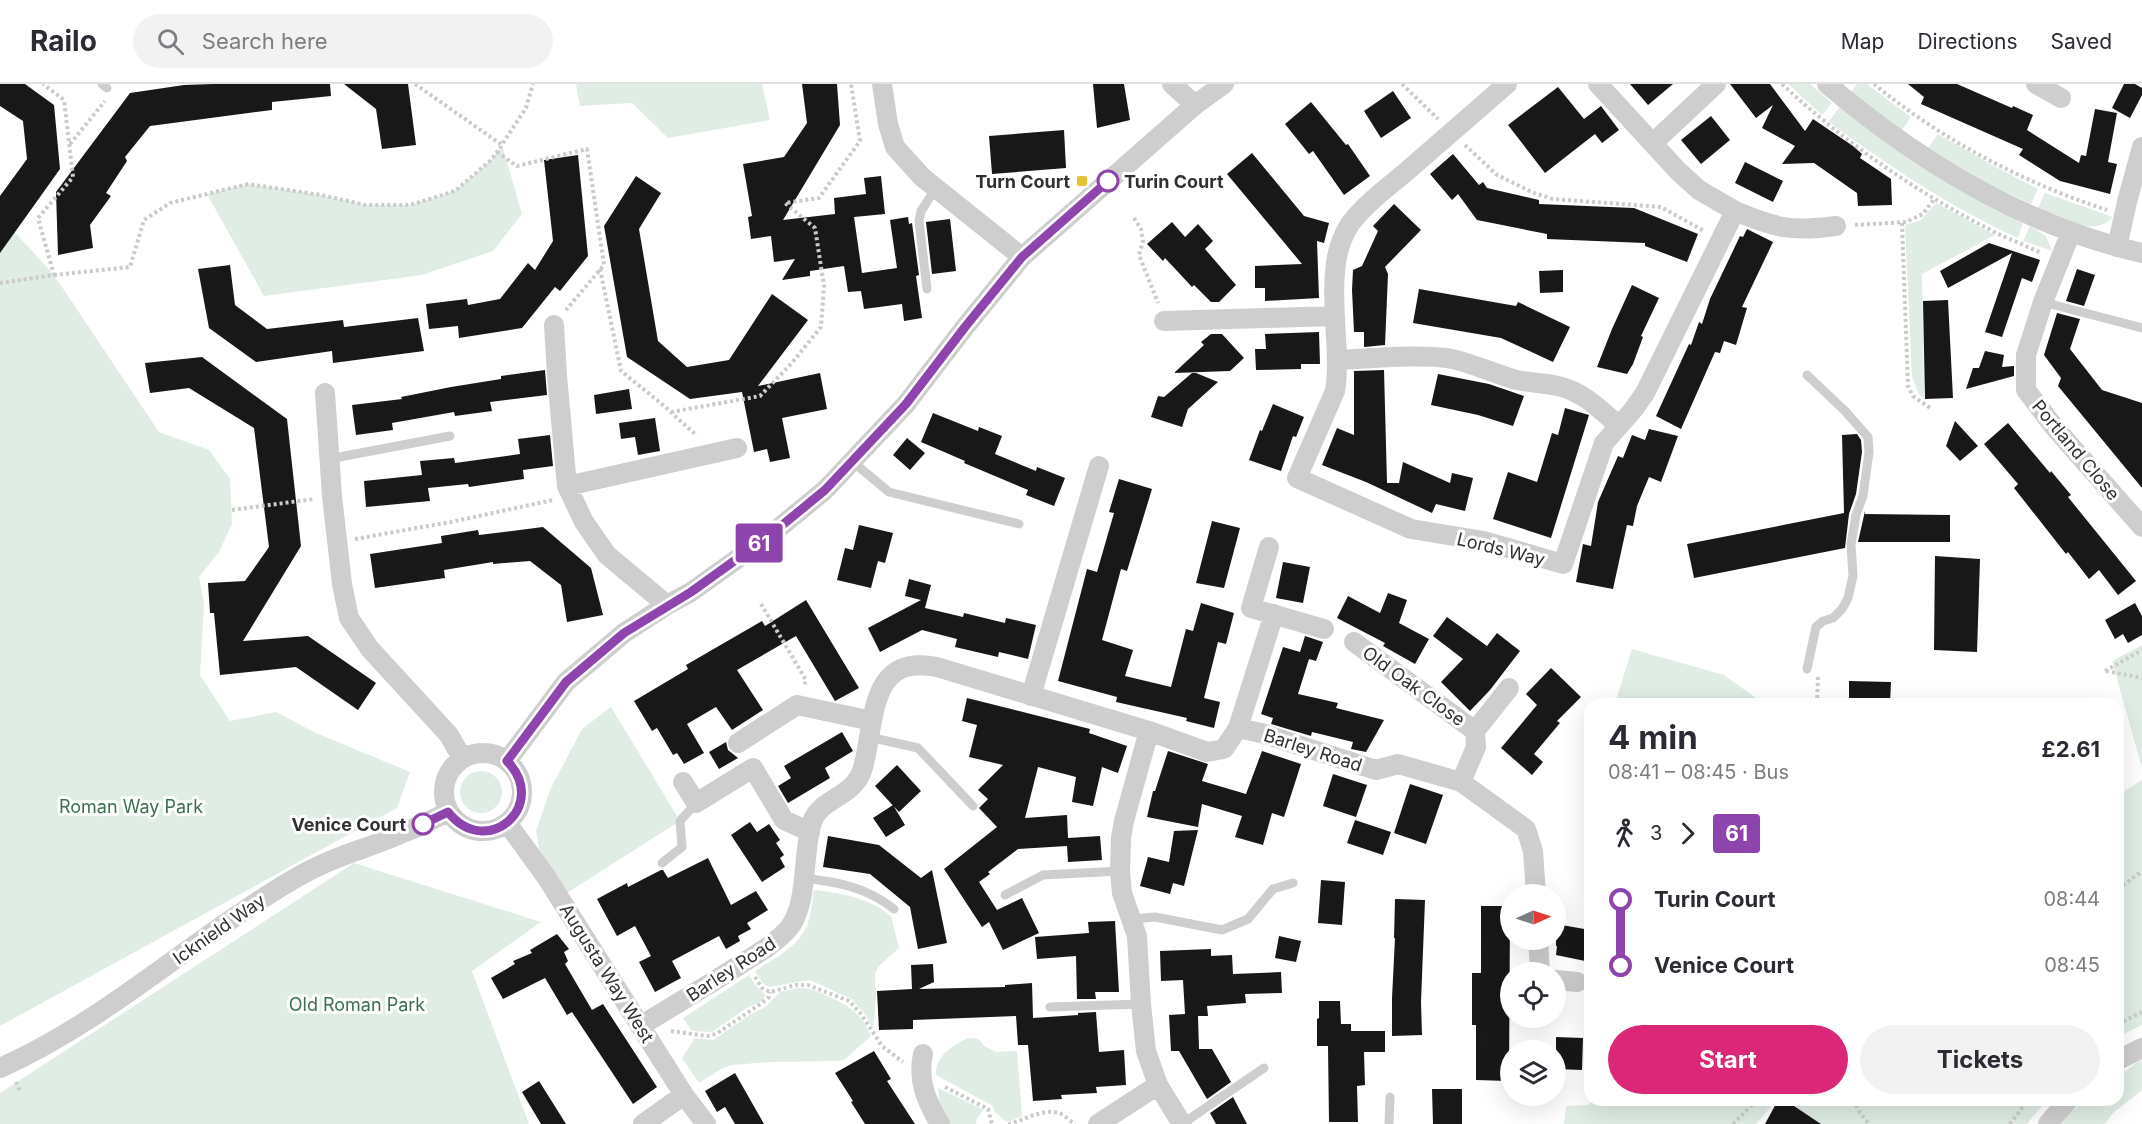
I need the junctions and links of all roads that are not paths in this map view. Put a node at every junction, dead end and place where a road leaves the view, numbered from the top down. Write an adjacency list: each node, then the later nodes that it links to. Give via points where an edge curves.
1 (882, 84): 13 (street, via 895,147)
2 (1172, 84): 10 (street)
3 (1224, 84): 10 (street)
4 (1507, 84): 22 (street, Lords Way, via 1366,208 1346,232 1335,272)
5 (1598, 84): 11 (street)
6 (1716, 84): 11 (street)
7 (1827, 84): 16 (street, via 1874,123 1941,167)
8 (2036, 84): 9 (street)
9 (2061, 98)
10 (1195, 105): 19 (street)
11 (1653, 143): 14 (street, via 1699,190)
12 (2142, 147): 17 (street)
13 (936, 188): 19 (street); 20 (lane, via 921,210 919,221)
14 (1735, 211): 15 (street, via 1782,228); 29 (street, Lords Way, via 1645,393)
15 (1836, 226)
16 (2071, 232): 17 (street); 21 (street, Portland Close)
17 (2117, 247): 18 (street)
18 (2142, 253)
19 (1022, 257): 33 (street, via 906,404)
20 (927, 290)
21 (2043, 302): 25 (lane); 37 (street, Portland Close, via 2026,355 2026,390)
22 (1334, 316): 23 (street); 26 (street, Lords Way)
23 (1164, 321)
24 (554, 325): 35 (street)
25 (2142, 328)
26 (1337, 360): 29 (street, via 1426,357 1466,362 1517,380 1562,386 1595,404); 29 (street, Lords Way, via 1331,405 1297,478 1411,529 1484,541 1563,564 1604,443)
27 (1807, 375): 43 (lane, via 1868,437 1869,452 1851,544 1853,576 1848,598 1833,618 1816,627)
28 (325, 393): 32 (street)
29 (1619, 426)
30 (450, 436): 32 (lane)
31 (737, 448): 35 (street)
32 (328, 459): 51 (street, via 349,618 370,649 449,735)
33 (853, 462): 36 (lane, via 889,492); 39 (street, via 769,536)
34 (1099, 466): 45 (street)
35 (569, 491): 39 (street, via 584,522 608,555)
36 (1020, 524)
37 (2142, 527)
38 (1269, 547): 40 (street, via 1251,608)
39 (667, 605): 52 (street, via 624,633 566,682)
40 (1274, 614): 41 (street); 46 (street, Barley Road)
41 (1324, 629)
42 (1354, 642): 48 (street, Old Oak Close)
43 (1806, 669)
44 (1509, 688): 48 (street, Old Oak Close)
45 (1031, 696): 47 (street, Barley Road, via 936,667 910,665 888,677 877,698); 49 (street, Barley Road)
46 (1238, 728): 49 (street, Barley Road, via 1224,749 1206,752); 54 (street, Barley Road, via 1376,770 1398,764)
47 (870, 729): 50 (street, via 797,705); 56 (lane, via 918,748); 59 (street, Barley Road, via 858,779 844,794 823,805)
48 (1474, 731): 54 (street, Old Oak Close, via 1476,747)
49 (1149, 732): 61 (street, via 1124,821)
50 (738, 743)
51 (462, 758): 52 (street, via 485,753); 57 (street, via 447,776 444,800)
52 (507, 761): 58 (street, via 515,769 522,792 520,804)
53 (683, 782): 55 (street)
54 (1461, 783): 64 (street, Barley Road, via 1526,829 1533,851)
55 (696, 803): 59 (street, via 753,768 784,820); 60 (lane, via 681,821 682,847)
56 (973, 806)
57 (448, 812): 58 (street, via 475,831 497,829); 76 (street, Icknield Way, via 298,876 58,1038)
58 (507, 823): 72 (street, Augusta Way West, via 545,875)
59 (810, 832): 62 (street, Barley Road)
60 (662, 863)
61 (1120, 871): 65 (lane, via 1043,875); 67 (street, via 1122,892)
62 (804, 878): 66 (lane, via 854,887 877,896); 72 (street, Barley Road, via 794,921 780,937)
63 (1293, 883): 67 (lane, via 1273,889 1248,919 1222,930 1155,917)
64 (1535, 884)
65 (1005, 896)
66 (894, 909)
67 (1132, 919): 70 (street, via 1139,953)
68 (1566, 981): 69 (street)
69 (1577, 982)
70 (1141, 1005): 71 (lane); 78 (street, via 1146,1051)
71 (1050, 1007)
72 (640, 1026): 79 (street, Augusta Way West)
73 (2142, 1048): 75 (street)
74 (923, 1054): 84 (street, via 921,1076 929,1105)
75 (2124, 1057)
76 (0, 1068)
77 (1264, 1068): 86 (lane)
78 (1158, 1085): 85 (street); 86 (street)
79 (684, 1095): 82 (street); 83 (street, Augusta Way West)
80 (1390, 1097): 87 (lane)
81 (2063, 1106): 88 (street)
82 (643, 1124)
83 (706, 1124)
84 (940, 1124)
85 (1098, 1124)
86 (1182, 1124)
87 (1389, 1124)
88 (2048, 1124)

